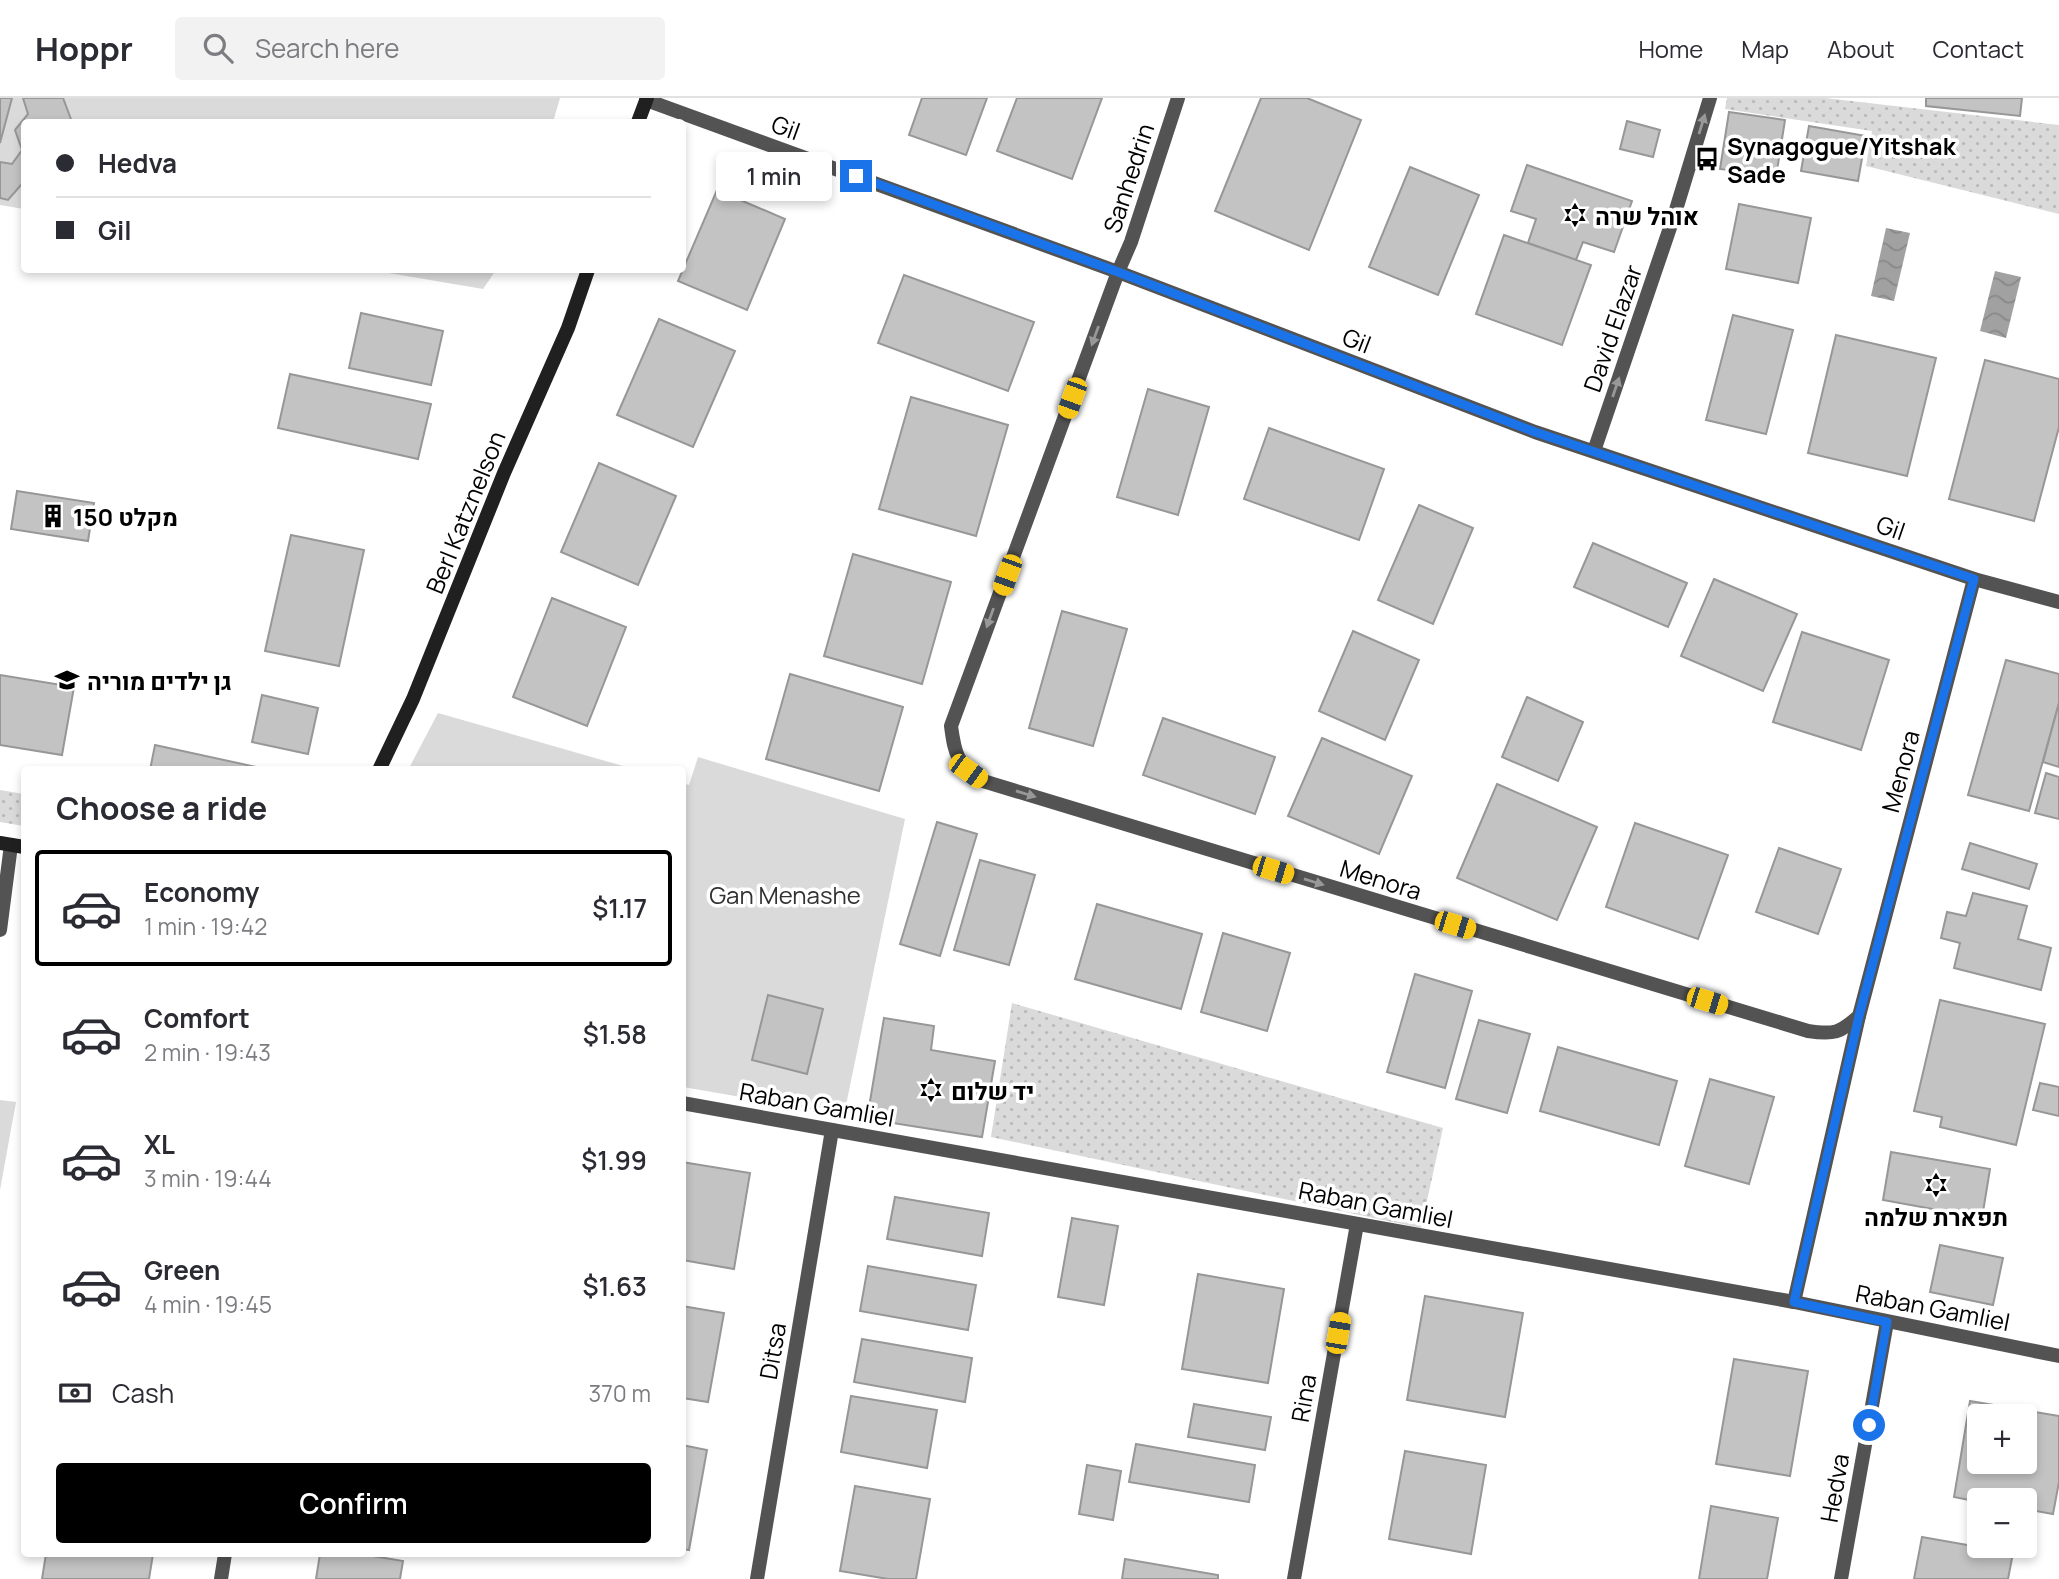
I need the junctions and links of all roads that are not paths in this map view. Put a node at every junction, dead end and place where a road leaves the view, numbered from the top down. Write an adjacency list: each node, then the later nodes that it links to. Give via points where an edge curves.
1 (1178, 98): 5 (street, Sanhedrin)
2 (1710, 98): 7 (street, David Elazar, one-way to 2)
3 (646, 99): 4 (street); 5 (street, Gil)
4 (640, 119)
5 (1118, 272): 7 (street, Gil); 13 (street, Menora, one-way to 13, via 951,726 954,751 968,771 983,781 1808,1031 1827,1034 1845,1028)
6 (587, 273): 10 (street, Berl Katznelson, via 413,699)
7 (1594, 452): 8 (street, Gil)
8 (1974, 579): 9 (street, Gil); 13 (street, Menora)
9 (2059, 602)
10 (381, 766)
11 (12, 845): 12 (street)
12 (0, 930)
13 (1859, 1016): 17 (street)
14 (686, 1104): 15 (street, Raban Gamliel)
15 (832, 1130): 16 (street, Raban Gamliel); 22 (street, Ditsa)
16 (1357, 1224): 17 (street, Raban Gamliel); 23 (street, Rina)
17 (1794, 1302): 18 (street, Raban Gamliel)
18 (1887, 1322): 19 (street, Raban Gamliel); 24 (street, Hedva)
19 (2059, 1356)
20 (225, 1557): 21 (street)
21 (221, 1579)
22 (757, 1579)
23 (1294, 1579)
24 (1841, 1579)

